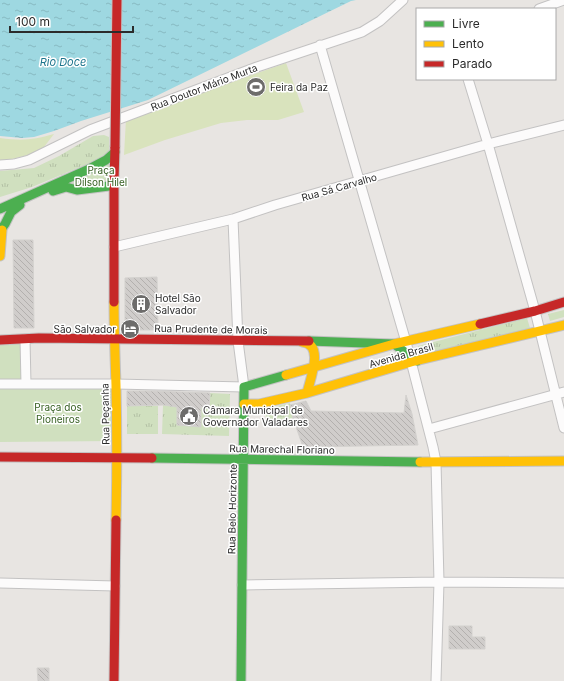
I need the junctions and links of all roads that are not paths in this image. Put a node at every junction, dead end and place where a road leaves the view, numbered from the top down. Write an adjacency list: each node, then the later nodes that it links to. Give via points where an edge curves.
1 (117, 0): 9 (street, bridge, via 115,150)
2 (403, 0): 5 (street, Rua Doutor Mário Murta, via 380,21 362,32)
3 (564, 0): 4 (street)
4 (542, 8)
5 (320, 45): 10 (street, Rua Doutor Mário Murta, via 90,130 29,160); 12 (street)
6 (468, 80): 8 (street)
7 (564, 125): 8 (street, Rua Sá Carvalho)
8 (488, 144): 12 (street, Rua Sá Carvalho); 22 (street)
9 (110, 161): 11 (street); 13 (street, Rua Peçanha)
10 (0, 165)
11 (72, 177): 14 (street, via 70,185); 15 (street)
12 (359, 181): 17 (street, Rua Sá Carvalho); 30 (street)
13 (112, 185): 14 (street); 19 (street, Rua Peçanha)
14 (78, 190): 18 (street, via 61,188 14,208)
15 (0, 209)
16 (0, 213): 18 (street, via 4,219)
17 (233, 219): 19 (street, Rua Sá Carvalho); 28 (street, Rua Belo Horizonte)
18 (2, 228): 20 (street)
19 (114, 247): 26 (street, Rua Peçanha)
20 (0, 256)
21 (564, 302): 22 (street)
22 (535, 311): 24 (street); 30 (street)
23 (564, 325): 24 (street, Avenida Brasil)
24 (540, 331): 32 (street, Avenida Brasil); 39 (street)
25 (26, 339): 26 (street, Rua Prudente de Morais); 27 (street, Rua Prudente de Morais); 35 (street)
26 (114, 339): 28 (street, Rua Prudente de Morais); 36 (street, Rua Peçanha)
27 (0, 340)
28 (238, 341): 29 (street, Rua Prudente de Morais); 37 (street, Rua Belo Horizonte)
29 (298, 341): 31 (street, Rua Prudente de Morais); 33 (street, via 313,346)
30 (406, 342): 31 (street); 32 (street)
31 (394, 344): 32 (street); 33 (street)
32 (413, 359): 38 (street, Avenida Brasil); 42 (street)
33 (313, 368): 37 (street); 38 (street)
34 (0, 384): 35 (street)
35 (26, 384): 36 (street)
36 (116, 384): 37 (street); 44 (street, Rua Peçanha)
37 (244, 387): 40 (street, Rua Belo Horizonte)
38 (306, 393): 40 (street, Avenida Brasil, via 259,404)
39 (560, 393): 41 (street); 42 (street)
40 (244, 404): 45 (street, Rua Belo Horizonte)
41 (564, 428)
42 (429, 429): 48 (street)
43 (0, 450): 44 (street, Rua Marechal Floriano)
44 (116, 454): 45 (street, Rua Marechal Floriano); 46 (street, Rua Marechal Floriano); 53 (street, Rua Peçanha)
45 (243, 456): 48 (street, Rua Marechal Floriano); 52 (street, Rua Belo Horizonte)
46 (0, 457)
47 (564, 461): 48 (street, Rua Marechal Floriano)
48 (436, 462): 49 (street)
49 (439, 582): 51 (street); 52 (street); 56 (street)
50 (0, 583): 53 (street)
51 (564, 584)
52 (242, 585): 55 (street, Rua Belo Horizonte)
53 (115, 586): 54 (street, Rua Peçanha)
54 (114, 681)
55 (240, 681)
56 (436, 681)

